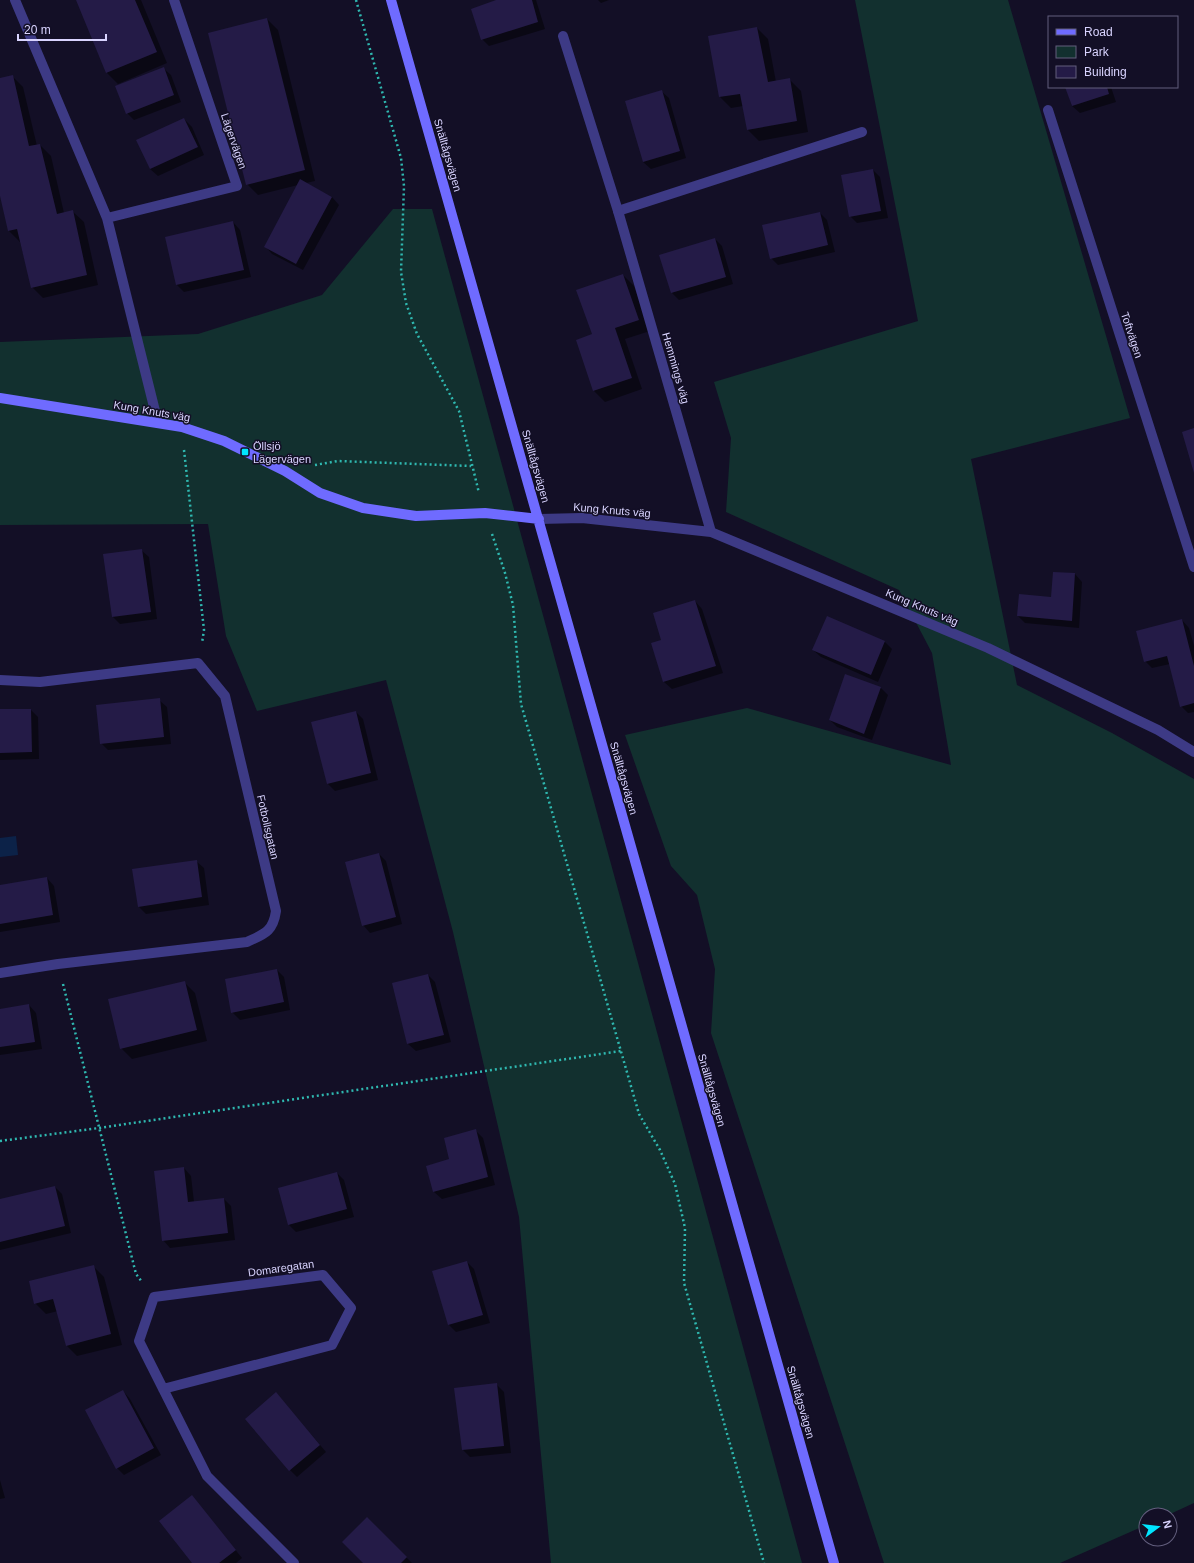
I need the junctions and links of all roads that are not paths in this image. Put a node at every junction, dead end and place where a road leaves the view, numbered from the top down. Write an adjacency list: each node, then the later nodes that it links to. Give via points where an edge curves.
1 (15, 0): 8 (street)
2 (174, 0): 8 (street, Lägervägen, via 237,186)
3 (391, 0): 11 (street, Snälltågsvägen)
4 (563, 36): 7 (street, Hemmings väg)
5 (1048, 110): 13 (street, Toftvägen)
6 (862, 132): 7 (street)
7 (618, 211): 12 (street, Hemmings väg)
8 (107, 218): 10 (street)
9 (0, 398): 10 (street, Kung Knuts väg)
10 (158, 423): 11 (street, Kung Knuts väg, via 182,427 224,441 285,471 320,492 363,508 416,516 485,513)
11 (539, 519): 12 (street, Kung Knuts väg, via 582,518); 19 (street, Snälltågsvägen)
12 (711, 532): 15 (street, Kung Knuts väg, via 988,648 1158,730)
13 (1194, 567)
14 (0, 680): 16 (street, Fotbollsgatan, via 40,682 198,664 225,696 276,911 274,923 267,932 247,942)
15 (1194, 752)
16 (0, 973)
17 (163, 1389): 17 (street, Domaregatan, via 139,1341 154,1297 323,1275 351,1308 332,1345); 18 (street, via 207,1476)
18 (294, 1563)
19 (834, 1563)

